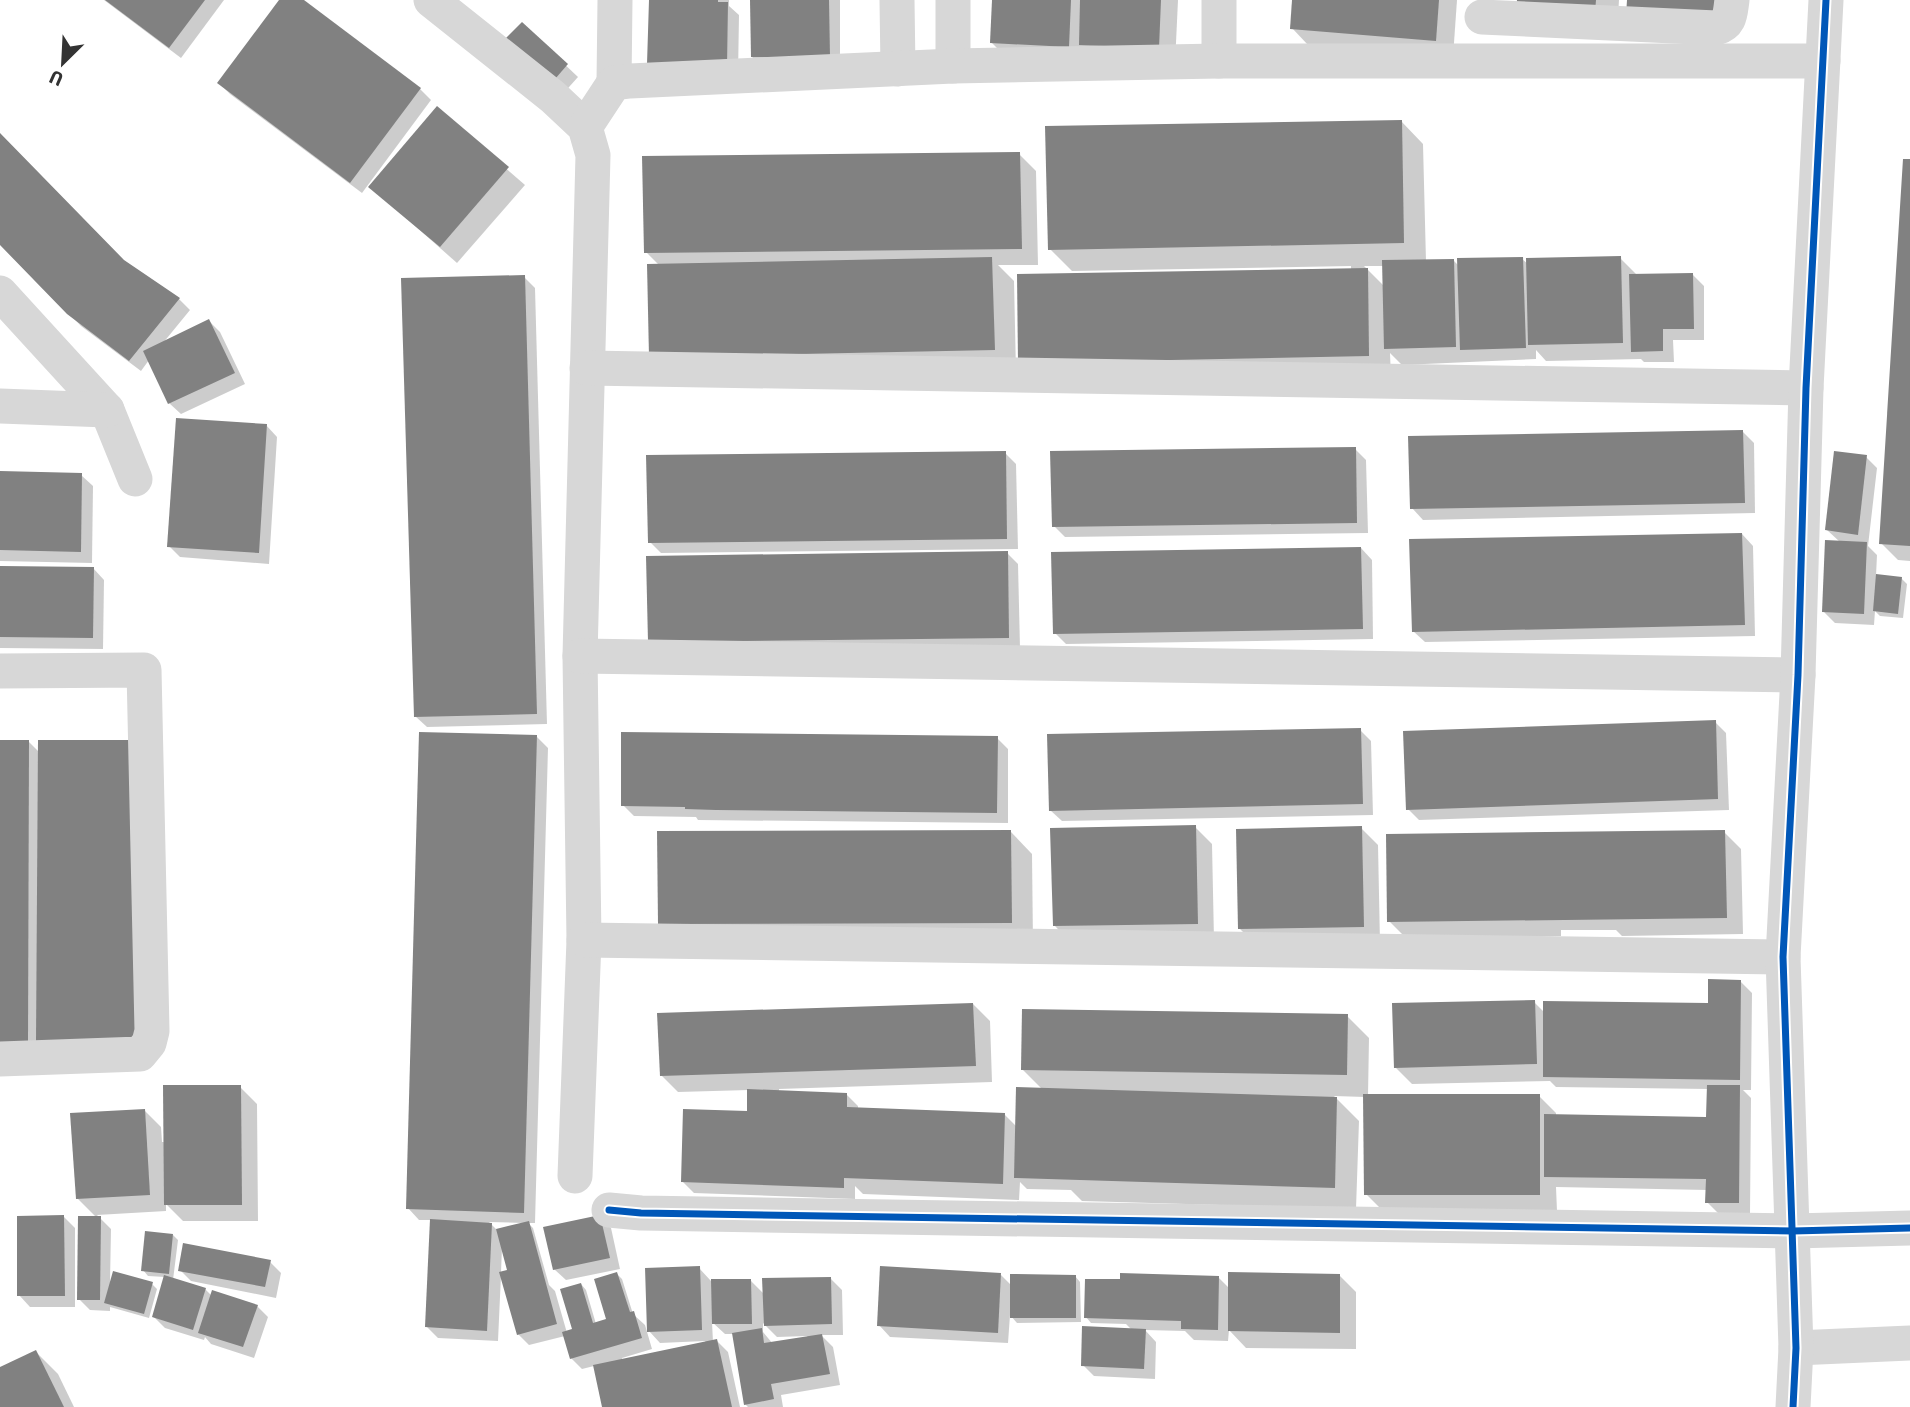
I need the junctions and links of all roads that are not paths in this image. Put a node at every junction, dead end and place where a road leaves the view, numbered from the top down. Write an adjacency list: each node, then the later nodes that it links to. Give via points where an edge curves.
1 (431, 0): 15 (street)
2 (615, 0): 14 (street)
3 (897, 0): 13 (street)
4 (953, 0): 12 (street)
5 (1219, 0): 10 (street)
6 (1732, 0): 8 (street, via 1728,22 1716,28)
7 (1826, 0): 11 (street)
8 (1482, 8): 9 (street)
9 (1479, 60): 10 (street); 11 (street)
10 (1219, 61): 12 (street)
11 (1823, 61): 18 (street)
12 (953, 66): 13 (street)
13 (898, 69): 14 (street)
14 (614, 83): 15 (street)
15 (585, 127): 17 (street, via 593,155 594,189)
16 (0, 293): 20 (street)
17 (587, 368): 18 (street); 22 (street)
18 (1806, 388): 24 (street)
19 (0, 406): 20 (street)
20 (107, 410): 21 (street)
21 (135, 479)
22 (580, 656): 24 (street); 25 (street)
23 (0, 671): 27 (street, via 144,670 152,1031 140,1054)
24 (1798, 675): 26 (street)
25 (584, 940): 26 (street); 28 (street)
26 (1783, 957): 31 (street)
27 (0, 1059)
28 (575, 1175)
29 (609, 1210): 31 (street)
30 (1910, 1228): 31 (street)
31 (1793, 1231): 33 (street)
32 (1910, 1343): 33 (street)
33 (1796, 1348): 34 (street)
34 (1793, 1407)

